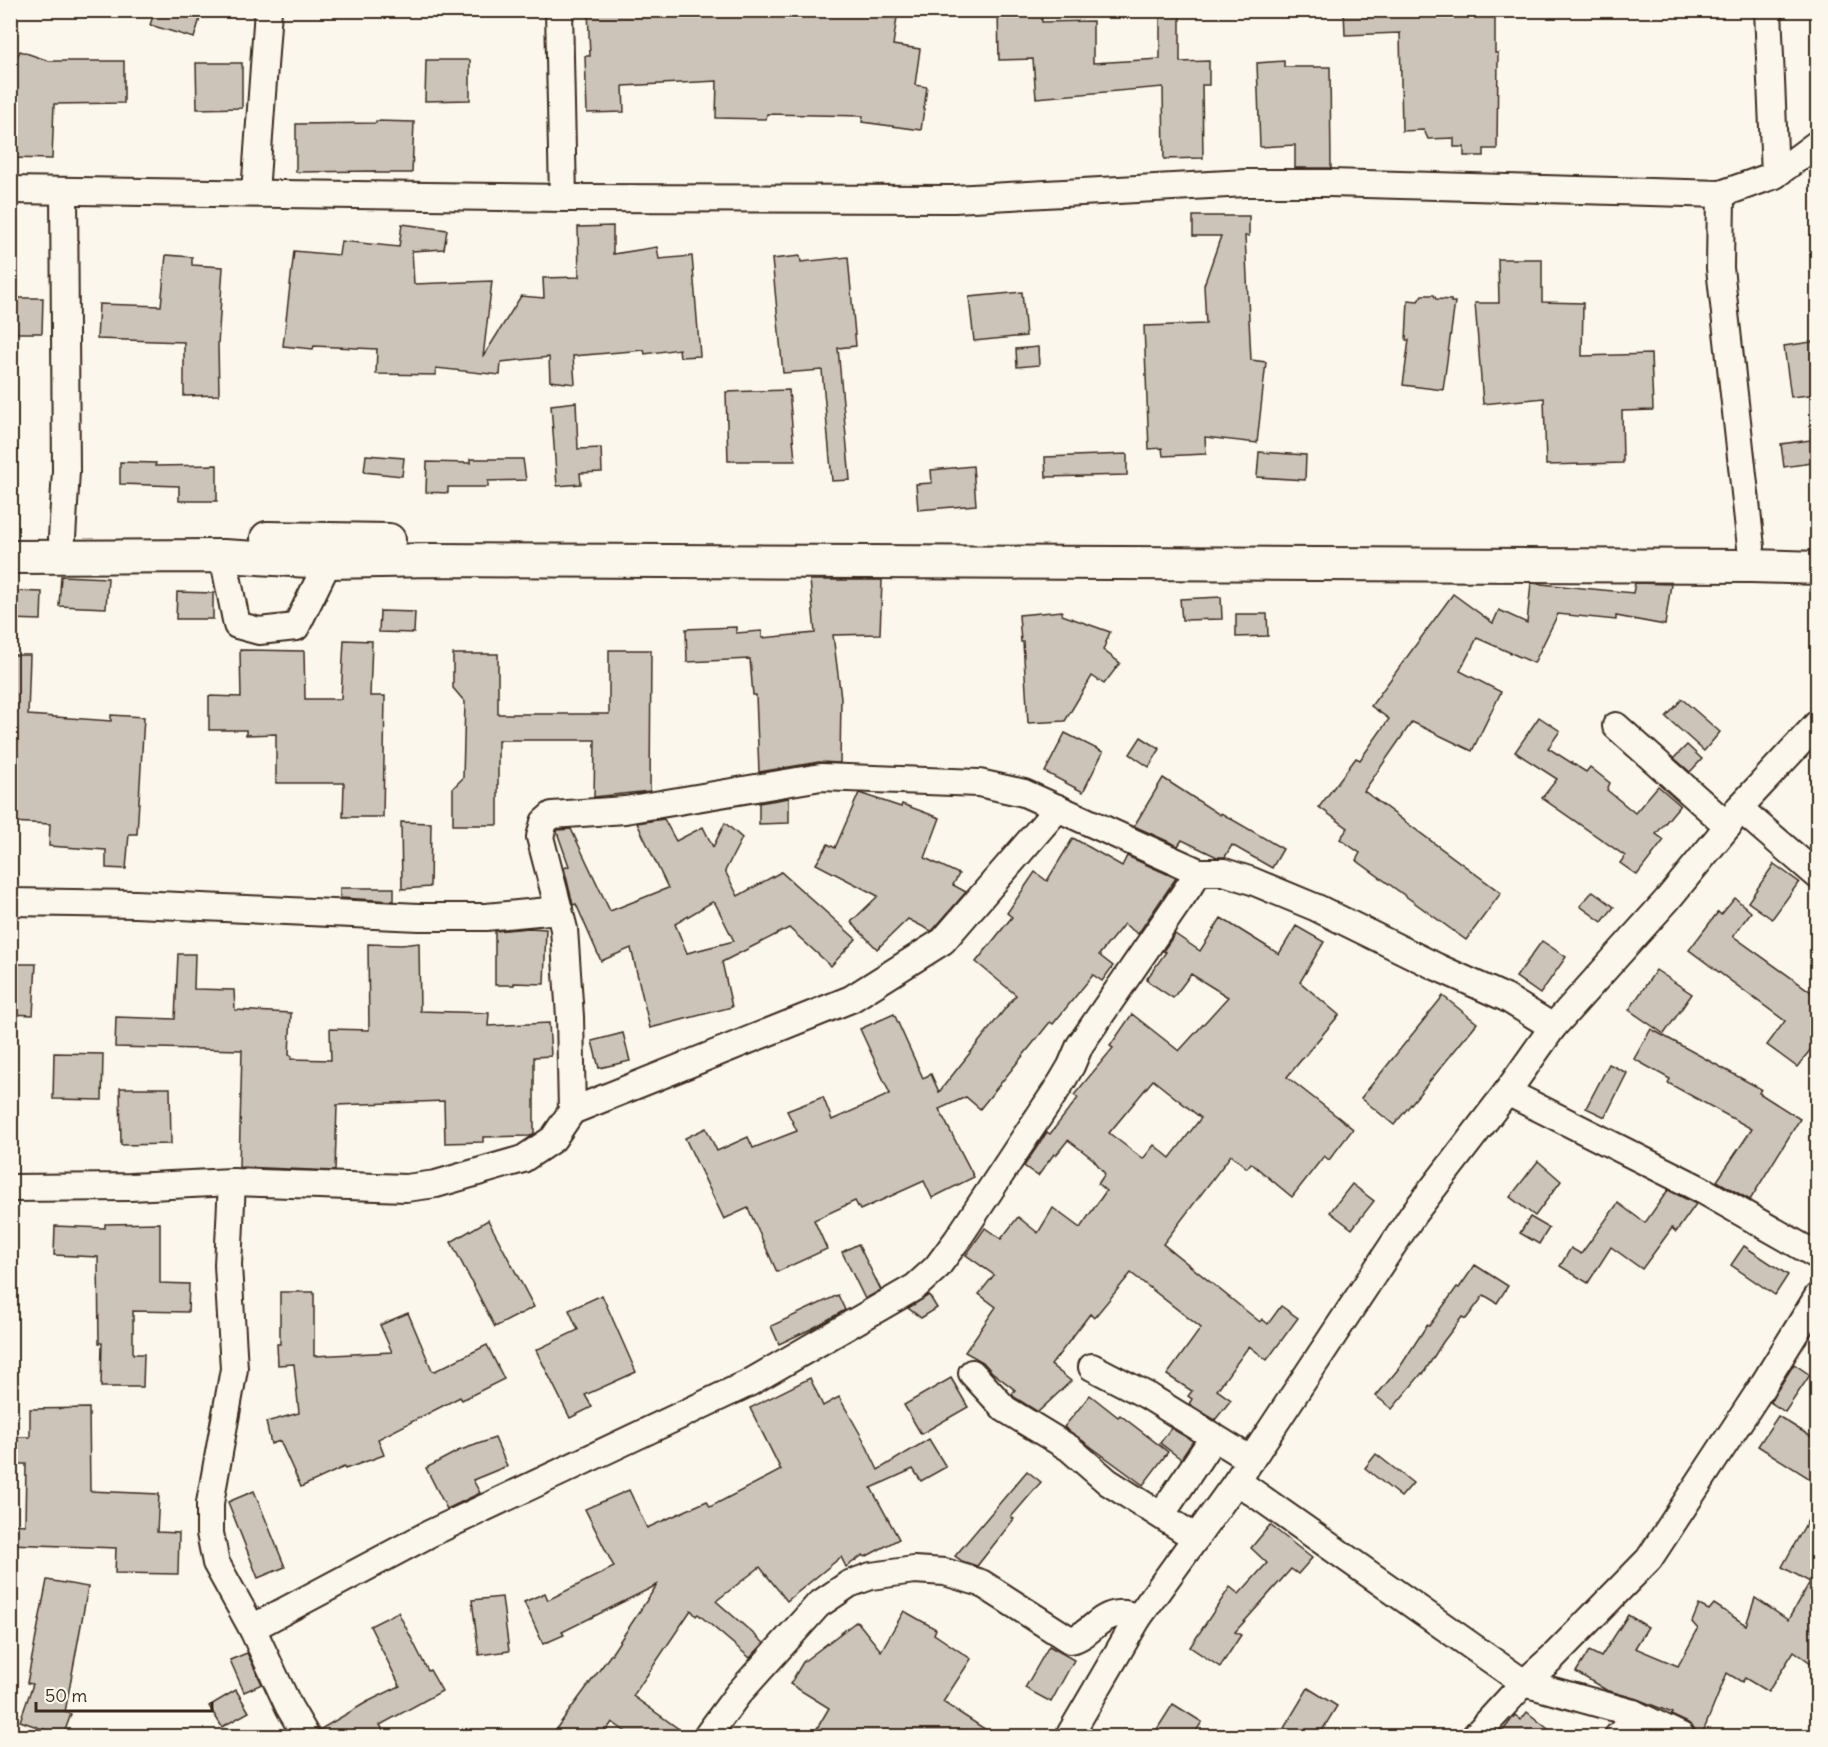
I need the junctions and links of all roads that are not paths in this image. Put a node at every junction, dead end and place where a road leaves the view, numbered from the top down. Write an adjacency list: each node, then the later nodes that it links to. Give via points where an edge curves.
1 (268, 10): 8 (street)
2 (559, 10): 10 (street)
3 (1768, 10): 5 (street)
4 (1818, 143): 5 (street)
5 (1775, 175): 9 (street)
6 (10, 190): 7 (street)
7 (64, 191): 8 (street); 12 (street, via 66,471)
8 (255, 193): 10 (street)
9 (1720, 194): 10 (street, via 1246,183 954,199); 13 (street, via 1720,268)
10 (563, 198)
11 (10, 538): 12 (main road)
12 (62, 538): 15 (main road, via 421,540)
13 (1751, 546): 14 (main road); 15 (main road)
14 (1818, 549)
15 (970, 552): 18 (main road); 19 (main road)
16 (223, 556): 17 (main road); 18 (main road); 18 (street, via 237,625 259,631 296,627)
17 (10, 557)
18 (328, 562)
19 (1818, 568)
20 (1818, 708): 22 (street)
21 (1616, 726): 24 (street)
22 (1811, 729): 24 (street)
23 (1058, 808): 25 (street); 28 (street, via 1024,793 980,783 821,777 625,810 552,815 544,822 540,837); 31 (street, via 943,941 861,993)
24 (1733, 817): 26 (street); 29 (street, via 1668,899)
25 (1199, 872): 29 (street, via 1224,872 1317,908 1506,998); 44 (street, via 1080,1045 1061,1083 957,1240 937,1267 915,1287 749,1383 429,1534)
26 (1818, 876)
27 (10, 902): 28 (street, via 419,917 486,917)
28 (559, 909): 31 (street, via 566,951)
29 (1552, 1027): 30 (street)
30 (1507, 1092): 34 (street, via 1702,1191); 39 (street, via 1414,1213)
31 (572, 1111): 32 (street, via 553,1139 523,1160 436,1184 406,1188)
32 (232, 1182): 33 (street); 44 (street, via 228,1265 234,1369 210,1503 210,1533 216,1563)
33 (10, 1188)
34 (1818, 1256)
35 (1818, 1296): 45 (street, via 1649,1559)
36 (1092, 1367): 38 (street, via 1148,1396)
37 (972, 1373): 41 (street, via 1005,1409 1069,1448 1107,1482)
38 (1214, 1438): 39 (street); 41 (street)
39 (1251, 1460): 40 (street)
40 (1237, 1481): 42 (street); 45 (street)
41 (1161, 1515): 42 (street)
42 (1197, 1538): 43 (street)
43 (1138, 1617): 48 (street, via 1120,1614 1101,1619 1078,1639 1070,1640 981,1583 945,1572 914,1570 871,1576 849,1584 818,1605 738,1694); 49 (street)
44 (252, 1628): 47 (street)
45 (1524, 1683): 46 (street); 50 (street)
46 (1633, 1713): 51 (street); 52 (street)
47 (306, 1737)
48 (707, 1737)
49 (1069, 1737)
50 (1474, 1737)
51 (1618, 1737)
52 (1681, 1737)

